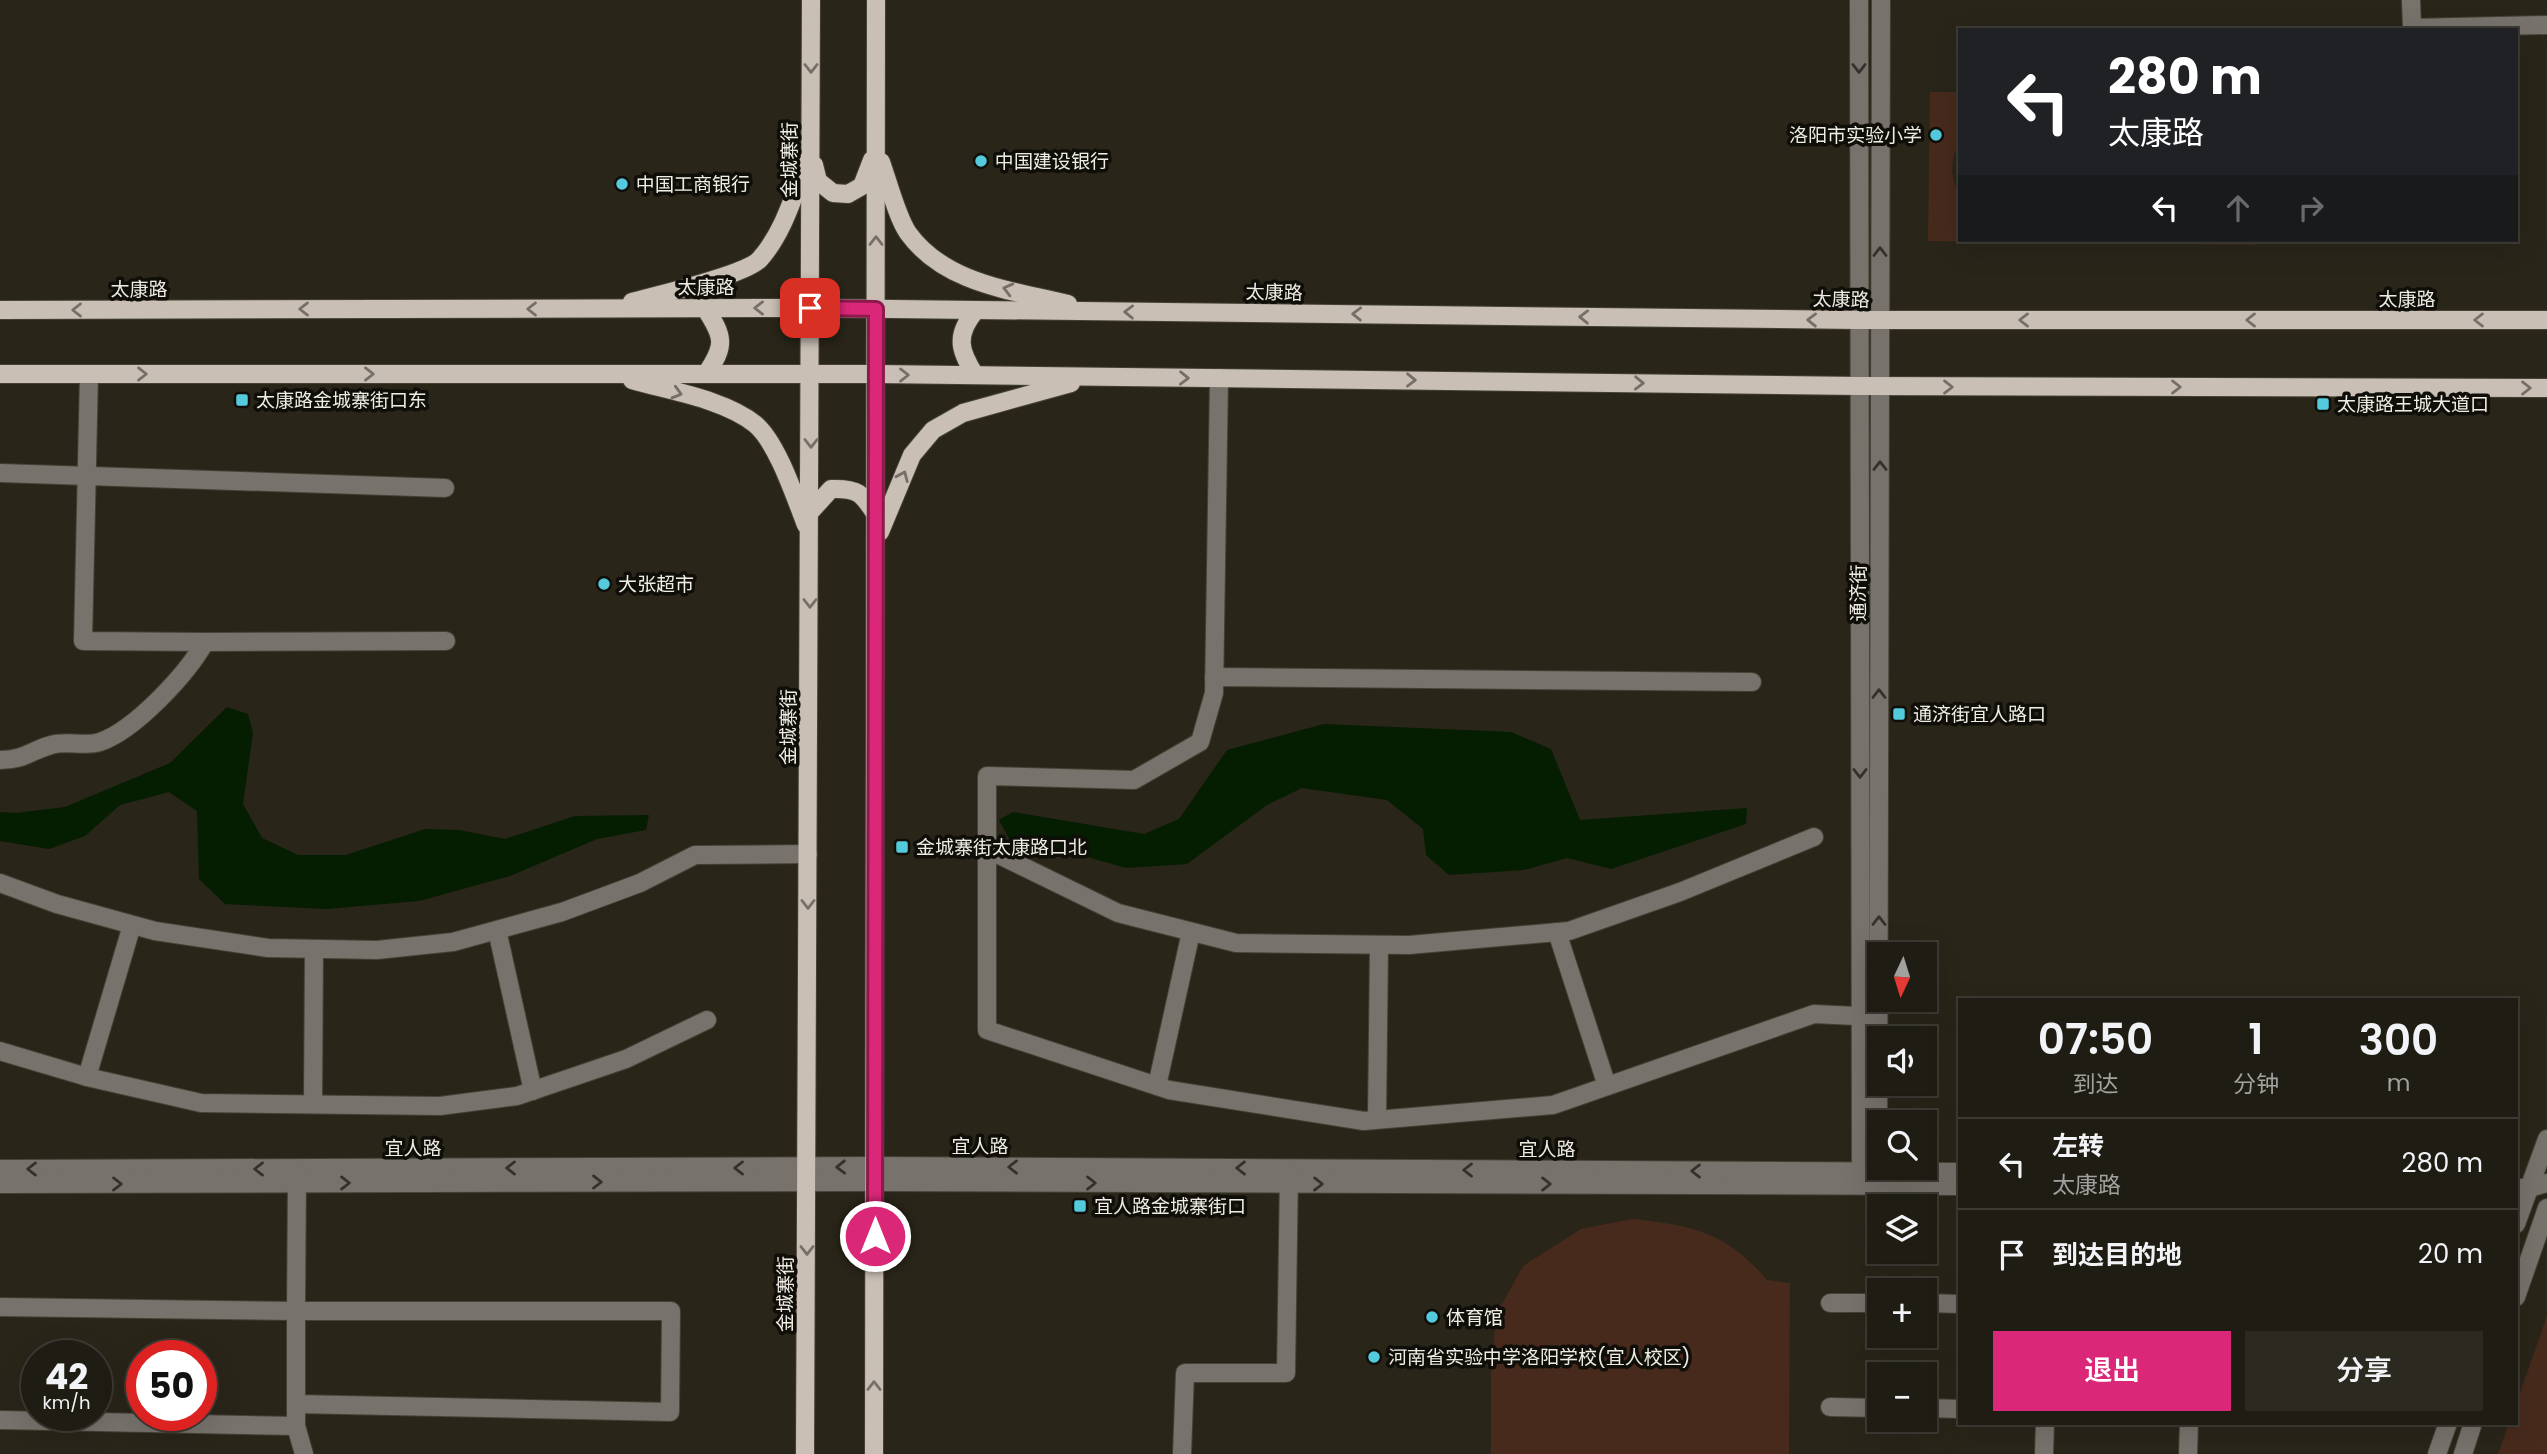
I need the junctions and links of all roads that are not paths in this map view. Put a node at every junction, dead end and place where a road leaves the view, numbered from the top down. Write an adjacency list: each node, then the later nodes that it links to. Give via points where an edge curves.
1 (811, 0): 8 (main road, 金城寨街, one-way to 8)
2 (876, 0): 7 (main road)
3 (1859, 0): 16 (street, 通济街, one-way to 16)
4 (1881, 0): 17 (street, 通济街, one-way to 4)
5 (2411, 0): 6 (street, via 2412,28)
6 (2547, 25)
7 (876, 150): 8 (main road, via 862,186 848,194 833,193 818,181); 12 (main road, one-way to 7); 15 (main road, one-way to 7, via 968,279 932,260 907,231)
8 (810, 151): 9 (main road, via 779,233 758,261 729,274); 11 (main road, 金城寨街)
9 (611, 308): 10 (main road, 太康路); 13 (main road, 太康路, one-way to 13)
10 (705, 308): 11 (main road, 太康路, one-way to 10); 22 (main road, via 719,330 719,356)
11 (810, 308): 12 (main road, 太康路); 23 (main road, 金城寨街)
12 (876, 309): 14 (main road, 太康路); 24 (main road)
13 (0, 310)
14 (976, 310): 15 (main road, 太康路); 25 (main road, via 963,324 962,354)
15 (1098, 311): 16 (main road, 太康路, one-way to 15)
16 (1858, 320): 17 (main road, 太康路); 28 (street, 通济街)
17 (1880, 320): 18 (main road, 太康路, one-way to 17); 29 (street, 通济街)
18 (2547, 320)
19 (0, 374): 20 (main road)
20 (89, 374): 21 (main road, one-way to 21); 32 (street)
21 (611, 374): 22 (main road); 36 (main road, one-way to 36, via 722,406 756,424 776,452)
22 (706, 374): 23 (main road)
23 (811, 374): 24 (main road); 34 (main road, 金城寨街, one-way to 34)
24 (877, 374): 25 (main road, one-way to 25); 35 (main road)
25 (975, 375): 26 (main road)
26 (1091, 377): 27 (main road, one-way to 27); 37 (main road, one-way to 26, via 912,456 933,430 964,413)
27 (1219, 378): 28 (main road, one-way to 28); 40 (street)
28 (1859, 386): 29 (main road); 53 (street, 通济街, one-way to 53)
29 (1880, 386): 30 (main road, one-way to 30); 53 (street, 通济街, one-way to 29)
30 (2547, 388)
31 (0, 473): 32 (street)
32 (87, 476): 33 (street); 39 (street, via 83,641)
33 (445, 488)
34 (810, 512): 35 (main road, via 831,489 848,488 862,494); 36 (main road, 金城寨街)
35 (876, 515): 37 (main road)
36 (810, 534): 45 (main road, 金城寨街, one-way to 45)
37 (876, 539): 66 (main road)
38 (446, 641): 39 (street)
39 (205, 642): 42 (street, via 167,691 128,726 99,743 53,744 17,760)
40 (1214, 677): 41 (street); 44 (street, via 1200,742 1134,780 987,776)
41 (1752, 682)
42 (0, 760)
43 (1814, 837): 50 (street, via 1679,891)
44 (987, 849): 49 (street, via 1118,914); 57 (street, via 987,1030)
45 (808, 854): 48 (street, via 695,855 640,883); 68 (main road, 金城寨街, one-way to 68)
46 (0, 883): 47 (street)
47 (132, 925): 52 (street, via 268,948); 56 (street)
48 (497, 930): 52 (street, via 453,942 377,950); 59 (street)
49 (1191, 932): 51 (street, via 1236,943); 57 (street)
50 (1557, 932): 51 (street); 58 (street)
51 (1379, 945): 62 (street)
52 (314, 949): 60 (street)
53 (1870, 1017): 58 (street, via 1814,1014); 61 (street, 通济街)
54 (707, 1020): 59 (street, via 625,1059)
55 (0, 1051): 56 (street)
56 (88, 1077): 60 (street, via 201,1103)
57 (1157, 1086): 62 (street, via 1364,1121)
58 (1607, 1086): 62 (street, via 1553,1105)
59 (533, 1091): 60 (street, via 440,1106)
60 (313, 1104)
61 (1869, 1110)
62 (1377, 1119)
63 (2547, 1139): 73 (street)
64 (0, 1169): 69 (street, 宜人路, one-way to 64)
65 (1958, 1172): 67 (street, 宜人路)
66 (876, 1174): 68 (street, 宜人路); 70 (street, 宜人路); 98 (main road, one-way to 66)
67 (1937, 1174)
68 (807, 1175): 69 (street, 宜人路); 97 (main road, 金城寨街, one-way to 97)
69 (297, 1176): 74 (street, 宜人路, one-way to 69); 84 (street)
70 (1288, 1176): 71 (street, 宜人路); 99 (street, via 1286,1373 1185,1373)
71 (1867, 1178)
72 (1892, 1180): 75 (street, 宜人路)
73 (2532, 1181): 77 (street)
74 (0, 1184)
75 (1958, 1186)
76 (2547, 1208): 78 (street)
77 (2518, 1219)
78 (2518, 1291)
79 (1830, 1303): 80 (street)
80 (1867, 1303)
81 (1937, 1303): 82 (street)
82 (1958, 1304)
83 (0, 1307): 84 (street)
84 (296, 1311): 85 (street); 85 (street, via 671,1311 670,1412)
85 (296, 1404): 95 (street)
86 (1830, 1407): 87 (street)
87 (1867, 1408)
88 (1937, 1408): 89 (street)
89 (1958, 1409)
90 (0, 1420): 95 (street)
91 (2045, 1425): 100 (street)
92 (2189, 1425): 101 (street)
93 (2447, 1425): 102 (street)
94 (2472, 1425): 103 (street)
95 (296, 1426): 96 (street)
96 (304, 1454)
97 (805, 1454)
98 (874, 1454)
99 (1182, 1454)
100 (2044, 1454)
101 (2188, 1454)
102 (2437, 1454)
103 (2463, 1454)

